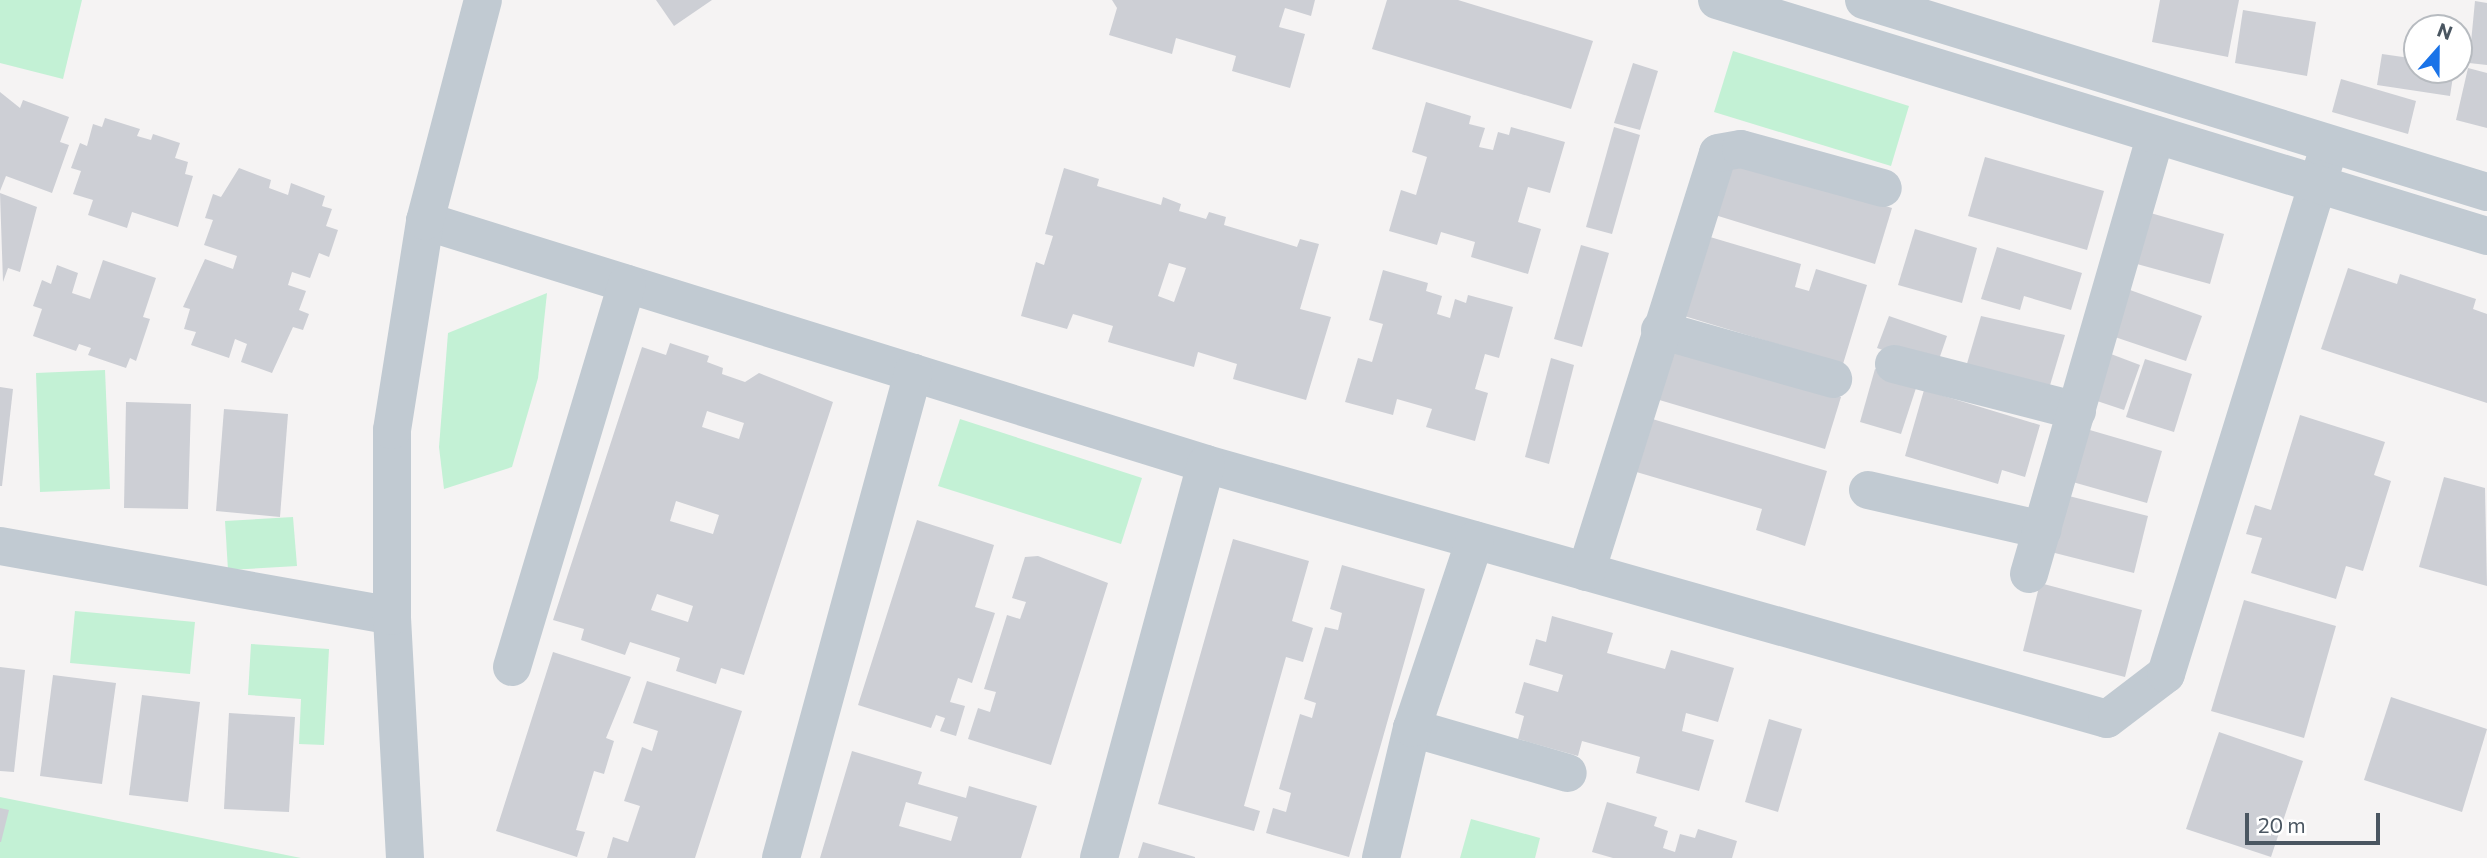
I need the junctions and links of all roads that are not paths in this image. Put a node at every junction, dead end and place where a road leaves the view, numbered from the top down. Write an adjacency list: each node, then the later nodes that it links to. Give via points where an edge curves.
1 (483, 0): 9 (street)
2 (1717, 0): 4 (street)
3 (1864, 0): 5 (street)
4 (2155, 135): 6 (street); 16 (street)
5 (2329, 147): 6 (street); 8 (street)
6 (2316, 183): 10 (street); 22 (street, via 2166,674 2107,719)
7 (1883, 188): 12 (street, via 1741,149 1718,153)
8 (2487, 192)
9 (425, 221): 11 (street); 24 (street, via 392,430)
10 (2487, 236)
11 (627, 284): 14 (street); 25 (street)
12 (1660, 330): 15 (street); 22 (street)
13 (1894, 365): 16 (street)
14 (913, 373): 17 (street); 29 (street)
15 (1833, 379)
16 (2077, 411): 19 (street)
17 (1206, 464): 20 (street); 30 (street)
18 (1868, 490): 19 (street)
19 (2042, 530): 23 (street)
20 (1475, 540): 22 (street); 26 (street)
21 (0, 546): 24 (street)
22 (1586, 572)
23 (2029, 574)
24 (393, 616): 28 (street)
25 (512, 667)
26 (1412, 728): 27 (street); 31 (street)
27 (1569, 773)
28 (405, 858)
29 (781, 858)
30 (1099, 858)
31 (1381, 858)

